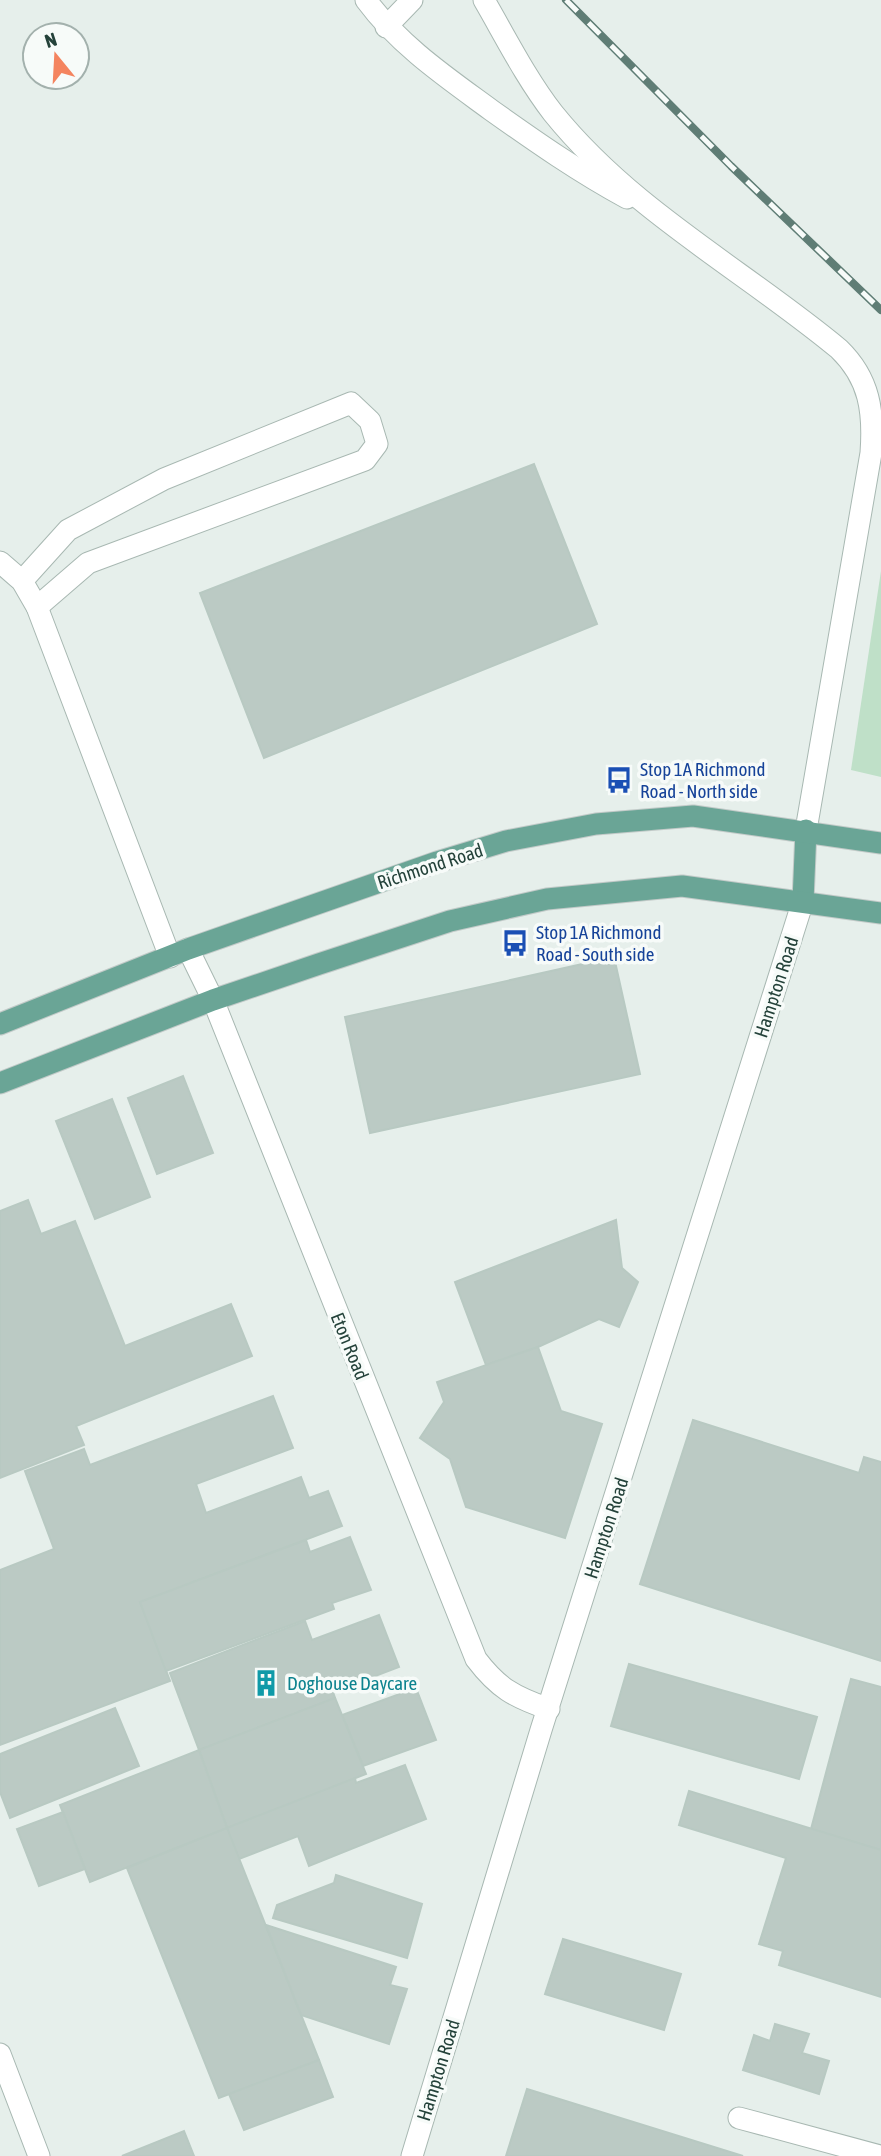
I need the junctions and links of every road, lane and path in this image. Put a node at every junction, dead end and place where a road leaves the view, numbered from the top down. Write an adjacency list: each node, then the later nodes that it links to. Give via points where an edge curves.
1 (366, 0): 4 (street)
2 (412, 0): 4 (street)
3 (484, 0): 5 (street, via 554,114)
4 (386, 27): 5 (street, via 431,66 579,172)
5 (648, 208): 9 (street, via 839,349 866,385 872,417 871,453)
6 (0, 562): 7 (street, Eton Road)
7 (22, 581): 8 (street, Eton Road); 8 (street, via 68,530 164,479 351,403 370,421 377,444 365,460 88,563)
8 (37, 607): 13 (street, Eton Road)
9 (806, 830): 10 (main road, Richmond Road); 11 (main road); 13 (main road, Richmond Road, via 693,816 596,824 506,841)
10 (881, 843)
11 (803, 901): 12 (main road); 14 (main road, via 682,886 547,899 450,921); 17 (street, Hampton Road)
12 (881, 913)
13 (179, 953): 14 (street, Eton Road); 15 (main road, Richmond Road)
14 (214, 1000): 16 (main road); 17 (street, Eton Road, via 476,1659 495,1685)
15 (0, 1024)
16 (0, 1083)
17 (548, 1709): 21 (street, Hampton Road)
18 (0, 2054): 20 (street)
19 (739, 2118): 22 (street)
20 (39, 2156)
21 (412, 2156)
22 (880, 2156)

